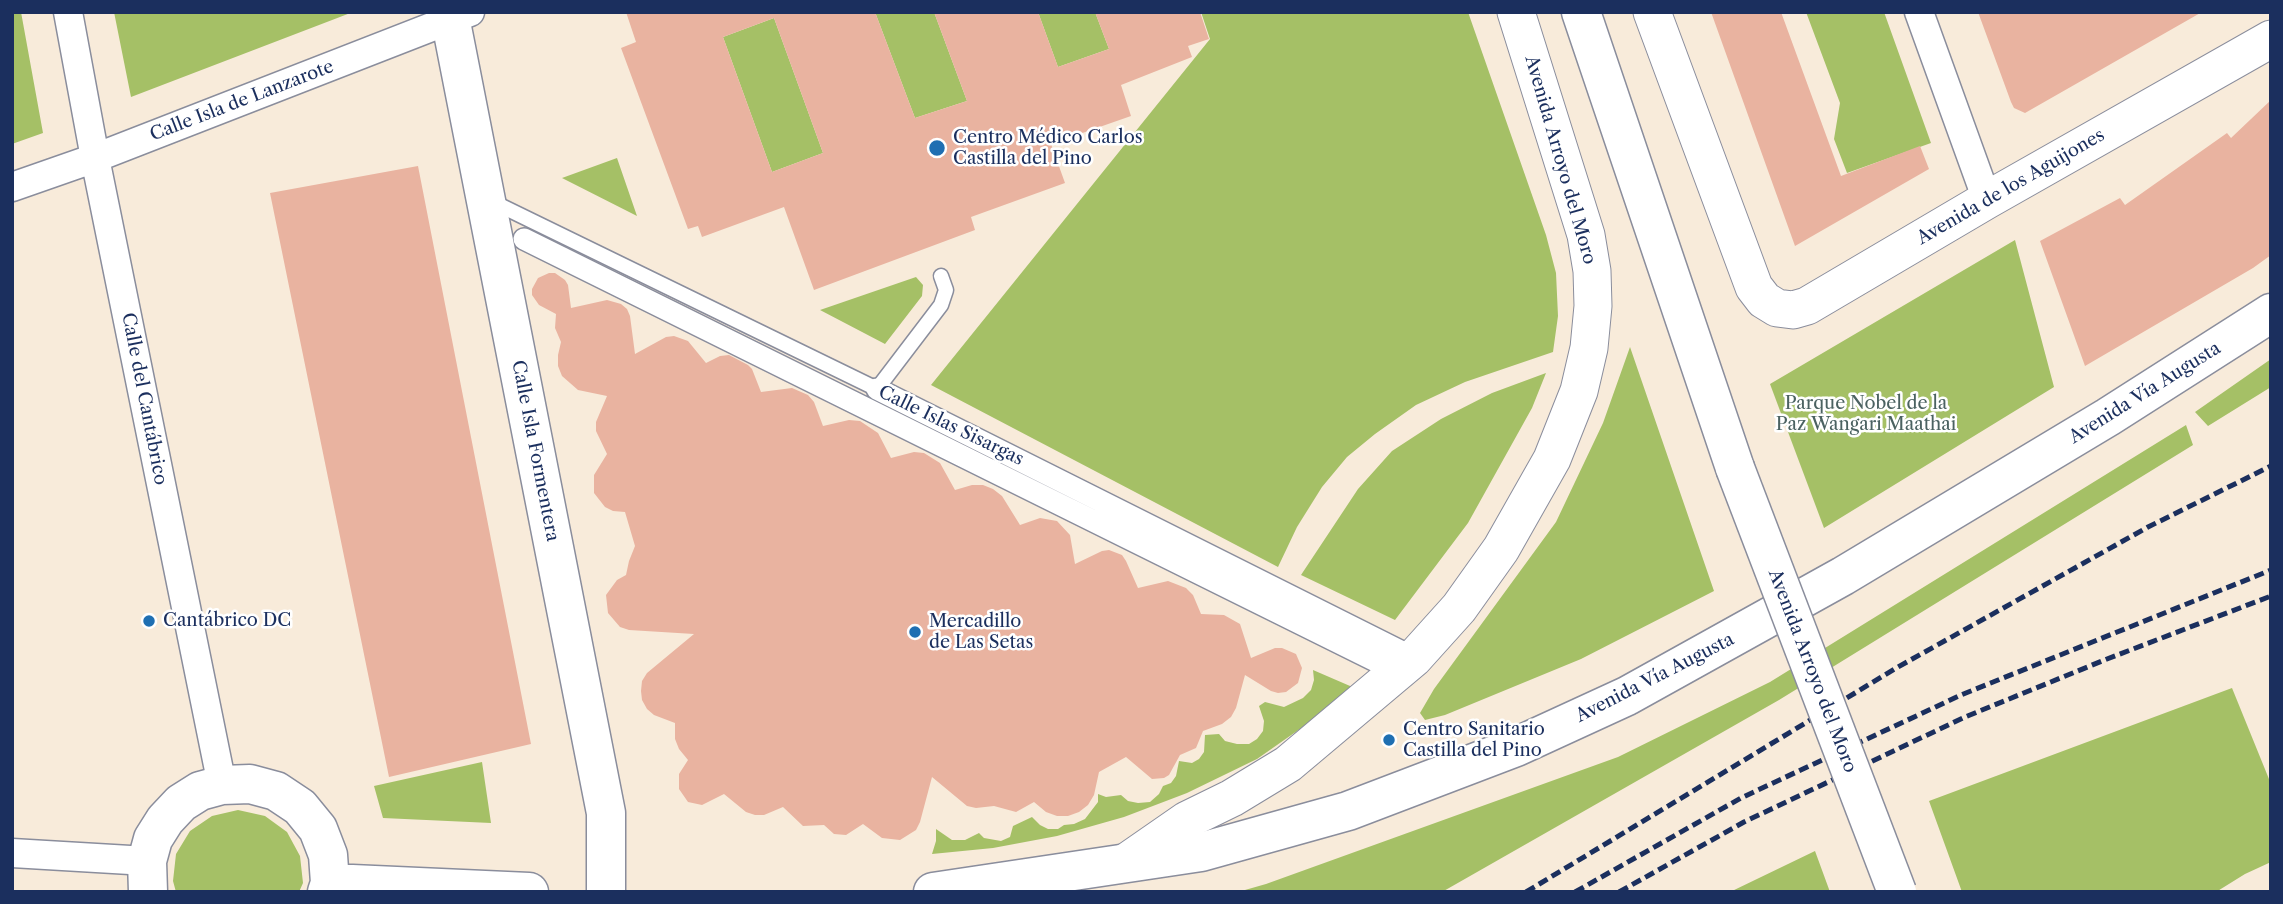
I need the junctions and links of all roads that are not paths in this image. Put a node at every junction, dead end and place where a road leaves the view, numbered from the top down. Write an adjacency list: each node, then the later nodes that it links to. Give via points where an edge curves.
1 (68, 12): 8 (street, Calle del Cantábrico)
2 (1516, 12): 16 (street, Avenida Arroyo del Moro, via 1586,235 1593,306 1589,348 1567,426 1525,508 1459,608)
3 (1581, 12): 25 (main road, Avenida Arroyo del Moro, bridge, via 1735,468)
4 (1652, 12): 11 (street, Avenida de los Aguijones, via 1754,287 1777,308 1807,306)
5 (1919, 12): 11 (street)
6 (457, 15): 8 (street, Calle Isla de Lanzarote); 10 (main road, Calle Isla Formentera)
7 (2271, 39): 11 (street, Avenida de los Aguijones)
8 (95, 158): 9 (street, Calle Isla de Lanzarote); 17 (street, Calle del Cantábrico)
9 (12, 187)
10 (486, 198): 15 (lane, Calle Islas Sisargas); 24 (main road, Calle Isla Formentera, via 606,813)
11 (1987, 200)
12 (524, 239): 16 (street, Calle Islas Sisargas)
13 (941, 276): 15 (lane, via 946,290 941,305)
14 (2271, 313): 19 (main road, Avenida Vía Augusta, via 1843,576 1628,696 1516,747 1348,811 1201,852)
15 (877, 389): 16 (street, Calle Islas Sisargas)
16 (1406, 665): 19 (street, Avenida Arroyo del Moro, via 1288,764 1188,820)
17 (222, 785): 20 (main road, via 181,803 164,820 153,839); 21 (main road, via 250,784 276,792 300,807 318,829 327,855)
18 (12, 853): 20 (street)
19 (1125, 863): 22 (main road, Avenida Vía Augusta)
20 (147, 876)
21 (329, 887): 23 (main road)
22 (956, 891)
23 (529, 892)
24 (606, 892)
25 (1897, 892)

